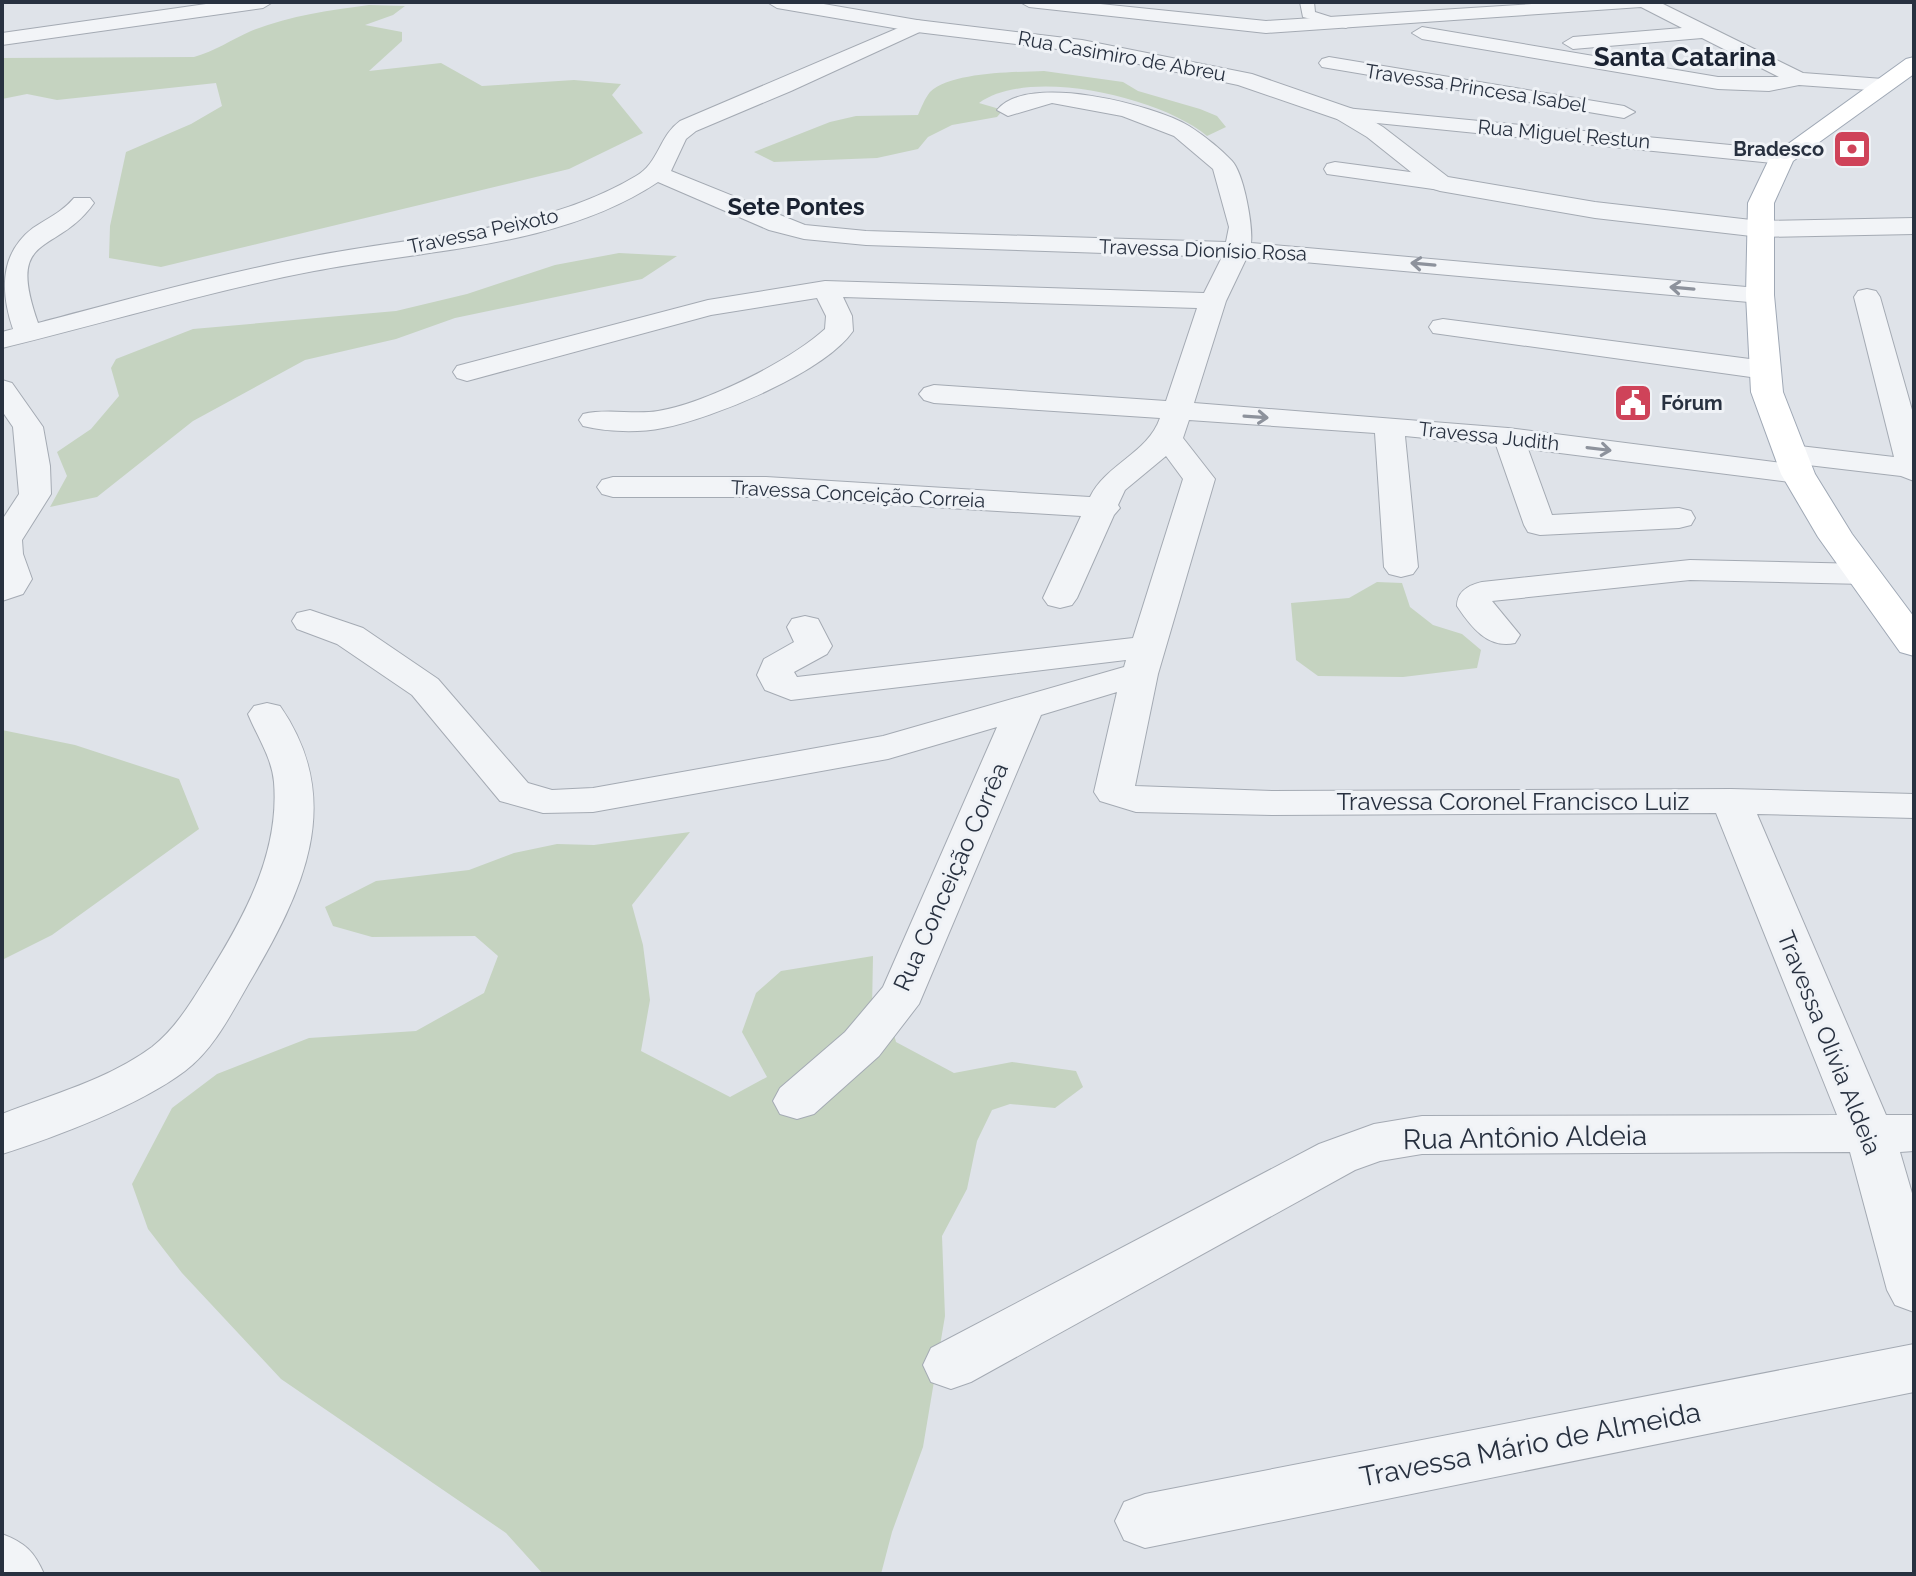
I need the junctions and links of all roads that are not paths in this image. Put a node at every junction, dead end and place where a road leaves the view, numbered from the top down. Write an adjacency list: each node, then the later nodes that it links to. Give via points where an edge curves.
1 (263, 2): 12 (street)
2 (777, 2): 10 (street, Rua Casimiro de Abreu)
3 (1029, 2): 9 (street, via 1266,27)
4 (1307, 2): 9 (street, via 1308,14)
5 (1639, 2): 7 (street)
6 (1645, 2): 11 (street)
7 (1603, 3): 8 (street)
8 (1546, 5): 9 (street)
9 (1352, 23): 13 (street)
10 (917, 26): 21 (street, Rua Casimiro de Abreu, via 1166,61 1244,79); 25 (street, via 688,126 670,145 666,162)
11 (1704, 32): 13 (street); 17 (street)
12 (2, 39)
13 (1509, 48): 16 (street)
14 (1329, 63): 20 (street, Travessa Princesa Isabel)
15 (1914, 64): 18 (main road)
16 (1658, 73): 17 (street, via 1745,85); 20 (street, via 1645,94)
17 (1799, 79): 18 (street)
18 (1883, 85): 23 (main road)
19 (1008, 110): 30 (street, via 1041,98 1066,97 1182,131 1224,166 1241,227)
20 (1624, 112): 22 (street)
21 (1345, 114): 22 (street, Rua Miguel Restun); 26 (street, Rua Casimiro de Abreu)
22 (1603, 137): 23 (street, Rua Miguel Restun)
23 (1782, 157): 29 (main road, via 1761,203)
24 (1335, 169): 26 (street, Rua Casimiro de Abreu)
25 (656, 173): 30 (street, Travessa Dionísio Rosa, via 804,232); 35 (street, Travessa Peixoto, via 564,215 467,239 312,263)
26 (1440, 183): 29 (street, Rua Casimiro de Abreu, via 1595,210)
27 (82, 203): 35 (street, via 67,220 19,251 12,287)
28 (1914, 226): 29 (street, Rua Casimiro de Abreu)
29 (1760, 229): 32 (main road)
30 (1237, 251): 32 (street, Travessa Dionísio Rosa, one-way to 30); 34 (street)
31 (825, 289): 34 (street); 38 (street, via 708,308); 42 (street, via 839,316 839,331 813,354 693,411 644,421)
32 (1760, 295): 39 (main road)
33 (1867, 297): 47 (street)
34 (1213, 301): 43 (street)
35 (28, 334): 37 (street, Travessa Peixoto)
36 (1450, 339): 39 (street)
37 (2, 340)
38 (467, 372)
39 (1766, 381): 46 (main road)
40 (2, 389): 53 (street, via 28,427 35,494 5,540 15,579)
41 (934, 394): 43 (street, Travessa Judith)
42 (594, 420)
43 (1173, 425): 44 (street, Travessa Judith, one-way to 44); 49 (street, via 1111,486); 59 (street, via 1199,479)
44 (1389, 425): 45 (street, Travessa Judith); 51 (street)
45 (1508, 437): 46 (street, Travessa Judith, one-way to 46); 50 (street, via 1540,525)
46 (1794, 464): 47 (street, Travessa Judith); 52 (main road)
47 (1913, 470)
48 (613, 487): 49 (street, Travessa Conceição Correia, via 766,487)
49 (1104, 508): 54 (street)
50 (1679, 518)
51 (1401, 567)
52 (1864, 574): 57 (street, via 1690,570 1482,592 1474,606); 58 (main road)
53 (2, 591)
54 (1060, 598)
55 (310, 621): 60 (street, via 363,644 425,687 514,792 539,801 593,800 888,747)
56 (805, 627): 59 (street, via 814,646 777,667 775,675 791,689)
57 (1502, 635)
58 (1914, 644)
59 (1144, 660): 60 (street); 62 (street, Travessa Coronel Francisco Luiz, via 1114,792 1136,800)
60 (1024, 710): 64 (street, Rua Conceição Corrêa, via 903,993 862,1044)
61 (267, 714): 66 (street, via 294,780 293,824 281,874 256,934 198,1029 169,1058 119,1089)
62 (1731, 801): 63 (street, Travessa Coronel Francisco Luiz); 65 (street, Travessa Olívia Aldeia)
63 (1914, 806)
64 (797, 1101)
65 (1891, 1133): 67 (street, Travessa Olívia Aldeia); 68 (street, Rua Antônio Aldeia, via 1422,1135 1374,1143 1337,1157)
66 (2, 1135)
67 (1914, 1290)
68 (951, 1365)
69 (1914, 1368): 70 (street, Travessa Mário de Almeida)
70 (1145, 1521)
71 (2, 1562): 72 (street)
72 (13, 1574)

